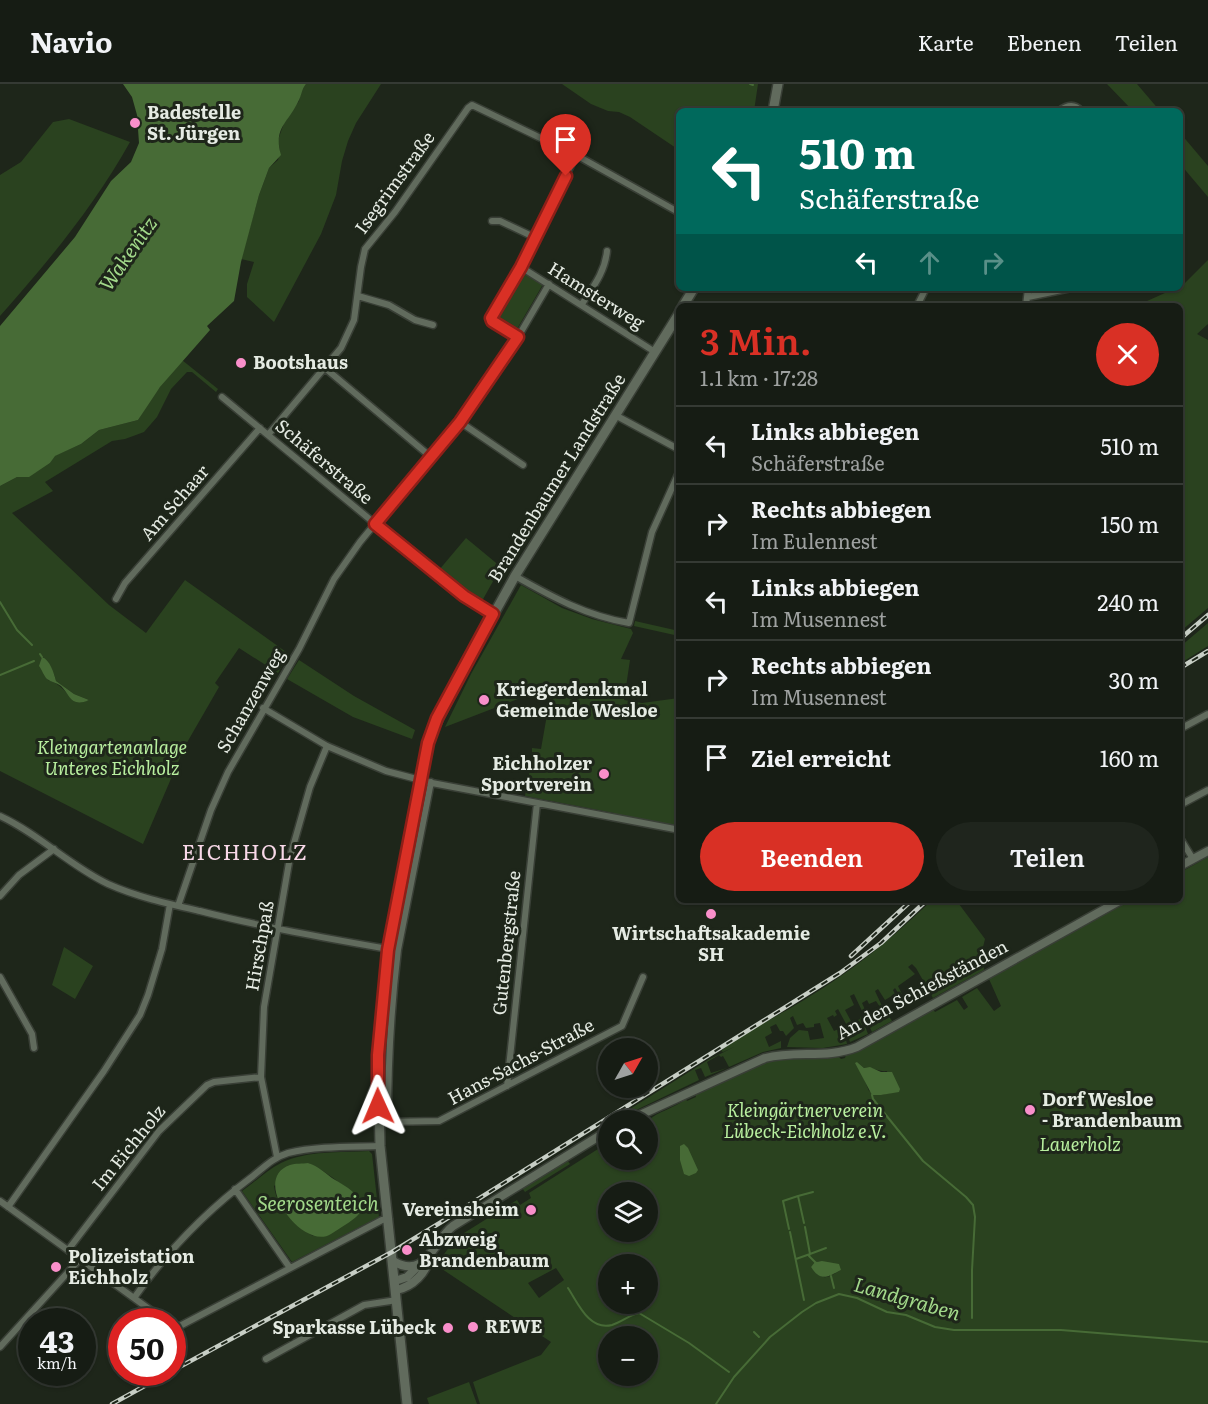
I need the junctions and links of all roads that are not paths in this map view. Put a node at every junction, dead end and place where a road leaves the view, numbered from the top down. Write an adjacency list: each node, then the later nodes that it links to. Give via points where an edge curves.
1 (778, 84): 2 (main road)
2 (774, 108)
3 (576, 155): 4 (street); 6 (street); 12 (street, Isegrimstraße, via 472,105 365,249)
4 (676, 211)
5 (492, 221): 6 (street)
6 (536, 238): 8 (street)
7 (607, 251): 15 (street, via 606,263)
8 (521, 267): 9 (street, Hamsterweg); 18 (street, via 491,320)
9 (549, 284): 15 (street, Hamsterweg); 18 (street, Schanzenweg)
10 (1028, 291): 13 (street)
11 (1057, 291): 13 (street)
12 (358, 296): 17 (street); 20 (street, Isegrimstraße, via 351,329)
13 (1028, 297): 14 (street)
14 (1027, 303)
15 (582, 304): 19 (street, Hamsterweg)
16 (676, 318): 19 (main road, Brandenbaumer Landstraße)
17 (433, 325)
18 (518, 337): 23 (street, Schanzenweg)
19 (655, 352): 22 (main road, Brandenbaumer Landstraße)
20 (325, 368): 25 (street, Isegrimstraße); 27 (street)
21 (222, 397): 24 (street, Schäferstraße)
22 (615, 416): 26 (street); 31 (main road, Brandenbaumer Landstraße)
23 (460, 422): 27 (street, Schanzenweg); 28 (street)
24 (260, 428): 25 (street, Schäferstraße); 32 (street, Am Schaar)
25 (268, 435): 30 (street, Schäferstraße)
26 (676, 448)
27 (431, 457): 30 (street, Schanzenweg)
28 (524, 465)
29 (676, 479): 31 (street, via 652,532 629,623 568,605)
30 (375, 524): 33 (street, Schäferstraße, via 464,596); 34 (street, Schanzenweg, via 334,579)
31 (515, 576): 33 (main road, Brandenbaumer Landstraße)
32 (116, 598)
33 (493, 614): 38 (main road, Brandenbaumer Landstraße, via 434,725)
34 (263, 708): 37 (street); 53 (street, Schanzenweg, via 211,810)
35 (1208, 714): 36 (street)
36 (1183, 727)
37 (327, 746): 38 (street, via 386,771); 54 (street, Hirschpaß, via 310,787 290,857)
38 (420, 780): 39 (street); 55 (main road, Brandenbaumer Landstraße)
39 (430, 782): 41 (street); 62 (street, Brandenbaumer Landstraße, via 397,959)
40 (1208, 790): 42 (street)
41 (537, 803): 44 (street); 60 (street, Gutenbergstraße)
42 (1183, 803)
43 (0, 816): 46 (street)
44 (676, 829)
45 (1183, 844): 48 (street)
46 (54, 849): 50 (street); 52 (street, via 108,884)
47 (1208, 851): 48 (street)
48 (1192, 860): 49 (street)
49 (1183, 864)
50 (0, 896)
51 (1116, 903): 61 (street, An den Schießständen, via 857,1047 829,1054 765,1058)
52 (170, 904): 53 (street); 68 (street, via 162,950 140,1015)
53 (178, 906): 54 (street)
54 (278, 930): 55 (street); 59 (street, Hirschpaß, via 264,1007)
55 (388, 950): 62 (main road, Brandenbaumer Landstraße, via 378,1055)
56 (0, 977): 58 (street, via 32,1034)
57 (643, 977): 60 (street, Hans-Sachs-Straße, via 622,1026)
58 (34, 1048)
59 (261, 1077): 65 (street, Hirschpaß); 70 (street, Im Eichholz, via 207,1085 159,1131)
60 (507, 1086): 62 (street, Hans-Sachs-Straße, via 439,1121)
61 (650, 1110)
62 (383, 1122): 64 (main road, Brandenbaumer Landstraße)
63 (598, 1137): 71 (street, via 463,1220)
64 (380, 1146): 65 (street, via 302,1151); 69 (main road, Brandenbaumer Landstraße)
65 (277, 1157): 66 (street)
66 (235, 1189): 74 (street); 76 (street, via 185,1234)
67 (0, 1201): 68 (street)
68 (8, 1207): 70 (street)
69 (389, 1219): 73 (main road, Brandenbaumer Landstraße); 74 (street)
70 (68, 1250): 72 (street)
71 (427, 1258): 73 (street, via 409,1267); 75 (street, via 426,1268 416,1280 405,1287)
72 (80, 1259): 76 (street); 80 (street)
73 (393, 1261): 75 (main road, Brandenbaumer Landstraße)
74 (290, 1268): 79 (street)
75 (395, 1285): 77 (main road, Brandenbaumer Landstraße)
76 (134, 1298): 78 (street)
77 (397, 1300): 81 (street, via 364,1305); 82 (main road, Brandenbaumer Landstraße)
78 (147, 1308)
79 (186, 1323)
80 (0, 1347)
81 (266, 1359)
82 (406, 1404)

